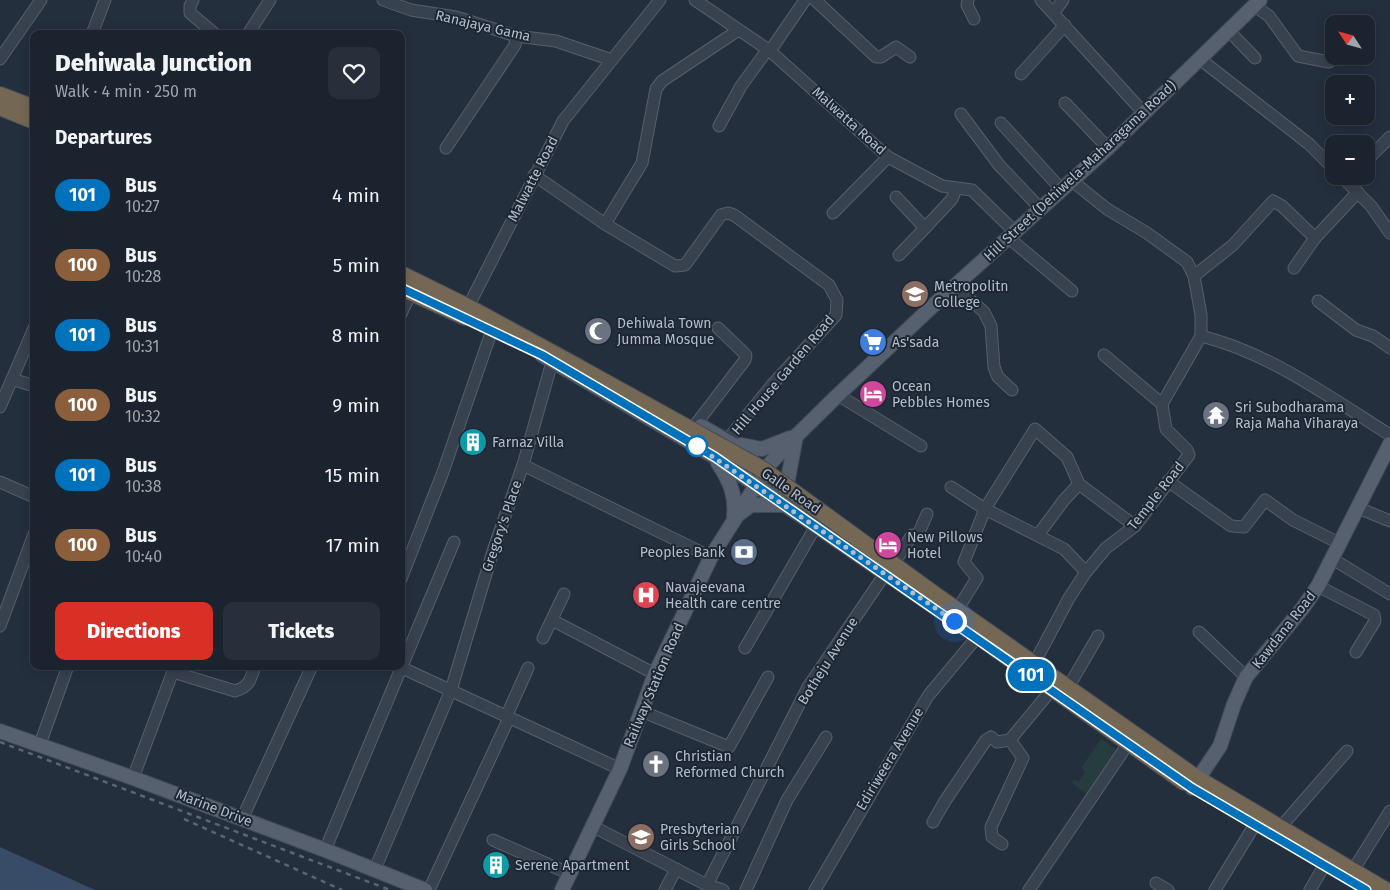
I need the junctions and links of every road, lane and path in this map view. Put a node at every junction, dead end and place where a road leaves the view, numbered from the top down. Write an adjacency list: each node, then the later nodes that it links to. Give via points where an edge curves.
1 (41, 0): 26 (street)
2 (105, 0): 17 (street)
3 (193, 0): 18 (street, via 190,13)
4 (270, 0): 19 (street)
5 (383, 0): 22 (street, Ranajaya Gama, via 411,10 456,17)
6 (660, 0): 28 (street, Malwatte Road)
7 (695, 0): 20 (street, Malwatta Road)
8 (805, 0): 23 (street)
9 (815, 0): 24 (street, via 876,57 896,47)
10 (968, 0): 15 (street)
11 (1040, 0): 14 (street)
12 (1062, 0): 14 (street)
13 (1257, 3): 21 (main road, Hill Street (Dehiwela-Maharagama Road)); 29 (street, via 1298,56)
14 (1054, 12): 16 (street)
15 (974, 19)
16 (1065, 25): 30 (street); 35 (street)
17 (94, 30)
18 (210, 30)
19 (252, 30)
20 (737, 31): 23 (street, Malwatta Road); 54 (street, via 662,81 656,89 642,163)
21 (1230, 32): 25 (street); 27 (main road, Hill Street (Dehiwela-Maharagama Road))
22 (516, 36): 28 (street, Ranajaya Gama, via 556,41); 41 (street, via 515,45)
23 (769, 50): 39 (street, via 741,86); 44 (street, Malwatta Road)
24 (910, 57)
25 (1255, 58)
26 (0, 59)
27 (1200, 59): 35 (main road, Hill Street (Dehiwela-Maharagama Road)); 45 (street)
28 (612, 60): 46 (street, Malwatte Road, via 563,122)
29 (1325, 61)
30 (1021, 74)
31 (0, 94): 33 (highway)
32 (1065, 103): 42 (street)
33 (30, 106)
34 (0, 107): 37 (highway)
35 (1143, 112): 42 (main road, Hill Street (Dehiwela-Maharagama Road))
36 (961, 114): 52 (street, via 999,165)
37 (30, 119)
38 (1001, 123): 47 (street)
39 (719, 126)
40 (1390, 137): 43 (street)
41 (446, 148)
42 (1108, 148): 47 (main road, Hill Street (Dehiwela-Maharagama Road))
43 (1375, 152)
44 (888, 156): 49 (street, Malwatta Road, via 942,186); 53 (street)
45 (1325, 160)
46 (534, 175): 54 (street); 67 (street, Malwatte Road)
47 (1066, 184): 52 (main road, Hill Street (Dehiwela-Maharagama Road)); 62 (street, via 1147,233 1187,262)
48 (1352, 185): 50 (street)
49 (956, 189): 55 (street, via 952,199); 57 (street, Malwatta Road, via 972,190)
50 (1358, 192): 56 (street); 58 (street)
51 (896, 197): 55 (street)
52 (1040, 208): 57 (main road, Hill Street (Dehiwela-Maharagama Road))
53 (833, 213)
54 (605, 224): 85 (street, Hill House Garden Road, via 680,266 685,265 721,215 728,212 829,284 837,300 836,315 772,385)
55 (925, 228): 59 (street)
56 (1390, 233)
57 (1012, 235): 63 (main road, Hill Street (Dehiwela-Maharagama Road)); 65 (street, Malwatta Road)
58 (1315, 238): 60 (street); 62 (street, via 1282,206 1272,201 1233,245)
59 (899, 255)
60 (1294, 268)
61 (405, 276): 67 (highway, Galle Road)
62 (1194, 276): 70 (street, via 1202,316)
63 (955, 286): 77 (street, via 984,312 991,326 994,367 998,377); 78 (main road, Hill Street (Dehiwela-Maharagama Road))
64 (406, 290): 69 (highway, Galle Road)
65 (1072, 291)
66 (1318, 301): 72 (street, via 1356,330 1374,336)
67 (468, 307): 74 (highway, Galle Road)
68 (718, 328): 81 (street, via 746,355 745,360)
69 (492, 330): 74 (highway, Galle Road); 115 (street, via 443,472)
70 (1201, 336): 79 (street); 83 (street, via 1224,342 1299,378)
71 (30, 337): 75 (street)
72 (1390, 348)
73 (1104, 355): 79 (street)
74 (548, 356): 81 (main road); 84 (main road); 89 (street, Gregory's Place); 124 (highway, Galle Road, bridge, via 762,470)
75 (12, 379): 76 (street); 80 (street)
76 (30, 385)
77 (1012, 390)
78 (838, 395): 82 (main road, Hill Street (Dehiwela-Maharagama Road)); 87 (street)
79 (1162, 404): 92 (street, Temple Road, via 1166,429 1189,454)
80 (0, 407)
81 (692, 422): 84 (main road, via 684,436); 85 (main road)
82 (796, 435): 85 (main road, via 762,449); 90 (main road, Hill Street (Dehiwela-Maharagama Road)); 91 (main road)
83 (1390, 435)
84 (679, 436): 88 (main road)
85 (730, 442): 90 (main road)
86 (1390, 444): 100 (main road, Kawdana Road)
87 (921, 446)
88 (715, 457): 95 (main road); 103 (main road, via 731,483 736,502)
89 (523, 465): 112 (street); 144 (street, Gregory's Place)
90 (768, 466): 91 (main road); 95 (main road, Hill Street (Dehiwela-Maharagama Road))
91 (788, 479): 98 (main road)
92 (1168, 481): 107 (street, Temple Road); 110 (street, via 1231,526 1244,528 1265,500 1293,520)
93 (0, 482): 97 (street)
94 (1079, 484): 101 (street, via 1067,457 1035,429); 107 (street); 108 (street)
95 (756, 485): 99 (main road); 103 (main road, Railway Station Road)
96 (951, 487): 101 (street)
97 (30, 495)
98 (817, 501): 104 (main road, via 806,506); 114 (main road)
99 (785, 505): 103 (main road, via 751,505); 104 (main road)
100 (1358, 508): 105 (street); 110 (main road, Kawdana Road)
101 (986, 509): 108 (street); 121 (street, via 964,562 977,578)
102 (927, 514): 114 (street, via 918,535 912,536)
103 (734, 518): 112 (main road, Railway Station Road)
104 (804, 518): 106 (main road)
105 (1390, 522)
106 (816, 526): 117 (main road); 128 (street)
107 (1135, 526): 116 (street, Temple Road, via 1106,548)
108 (1038, 535): 116 (street, via 1064,549)
109 (454, 542): 130 (street)
110 (1339, 543): 113 (main road, Kawdana Road)
111 (30, 545): 123 (street)
112 (710, 557): 140 (main road, Railway Station Road)
113 (1331, 558): 118 (main road, Kawdana Road); 120 (street)
114 (896, 560): 121 (main road)
115 (405, 569)
116 (1086, 572): 131 (street, Temple Road)
117 (885, 574): 124 (main road); 172 (street, Botheju Avenue, via 808,687)
118 (1318, 586): 129 (street, via 1374,616 1375,621); 142 (main road, Kawdana Road)
119 (564, 594): 122 (street)
120 (1390, 594)
121 (959, 607): 124 (main road)
122 (552, 620): 127 (street); 140 (street)
123 (0, 626)
124 (973, 629): 131 (highway, Galle Road); 145 (highway, Galle Road); 180 (street, Ediriweera Avenue, via 928,696)
125 (1199, 632): 142 (street)
126 (1098, 636): 143 (street)
127 (543, 638)
128 (745, 648)
129 (1356, 652)
130 (405, 653)
131 (1034, 662): 143 (highway, Galle Road)
132 (528, 668): 147 (street)
133 (67, 670): 151 (street)
134 (174, 670): 155 (street)
135 (177, 670): 136 (street, via 235,691 244,688)
136 (254, 670)
137 (310, 670): 158 (street)
138 (398, 670): 165 (street)
139 (405, 670): 144 (street)
140 (655, 674): 146 (main road, Railway Station Road)
141 (768, 676): 146 (street, via 729,747)
142 (1246, 677): 156 (main road, Kawdana Road, via 1220,746)
143 (1069, 686): 156 (highway, Galle Road)
144 (451, 690): 147 (street); 167 (street, Gregory's Place)
145 (1052, 690): 150 (street); 152 (highway, Galle Road)
146 (641, 711): 154 (main road, Railway Station Road)
147 (508, 718): 154 (street); 175 (street)
148 (0, 731): 151 (main road, Marine Drive)
149 (826, 737): 179 (street, via 787,800)
150 (1010, 740): 159 (street, via 997,742 991,737 986,740); 164 (street, via 1023,758 991,827 992,837)
151 (40, 744): 155 (main road, Marine Drive)
152 (1128, 744): 156 (highway, Galle Road); 173 (street)
153 (1346, 752): 162 (street)
154 (620, 769): 161 (main road, Railway Station Road)
155 (133, 778): 158 (main road, Marine Drive)
156 (1195, 783): 160 (highway, Galle Road); 162 (highway, Galle Road)
157 (1390, 811): 169 (street)
158 (242, 819): 165 (main road, Marine Drive)
159 (933, 822)
160 (1254, 826): 166 (highway, Galle Road); 182 (street)
161 (594, 827): 168 (street); 170 (main road, Railway Station Road)
162 (1279, 829): 169 (highway, Galle Road)
163 (493, 840): 170 (street)
164 (1002, 844)
165 (325, 850): 167 (main road, Marine Drive)
166 (1324, 866): 183 (street); 184 (highway, Galle Road)
167 (375, 869): 174 (main road, Marine Drive)
168 (676, 869): 172 (street); 177 (street)
169 (1352, 872): 185 (highway, Galle Road)
170 (570, 874): 176 (main road, Railway Station Road)
171 (1156, 883): 181 (street)
172 (707, 884): 178 (street)
173 (1033, 889)
174 (425, 890)
175 (429, 890)
176 (562, 890)
177 (665, 890)
178 (723, 890)
179 (746, 890)
180 (815, 890)
181 (1168, 890)
182 (1215, 890)
183 (1310, 890)
184 (1366, 890)
185 (1385, 890)

